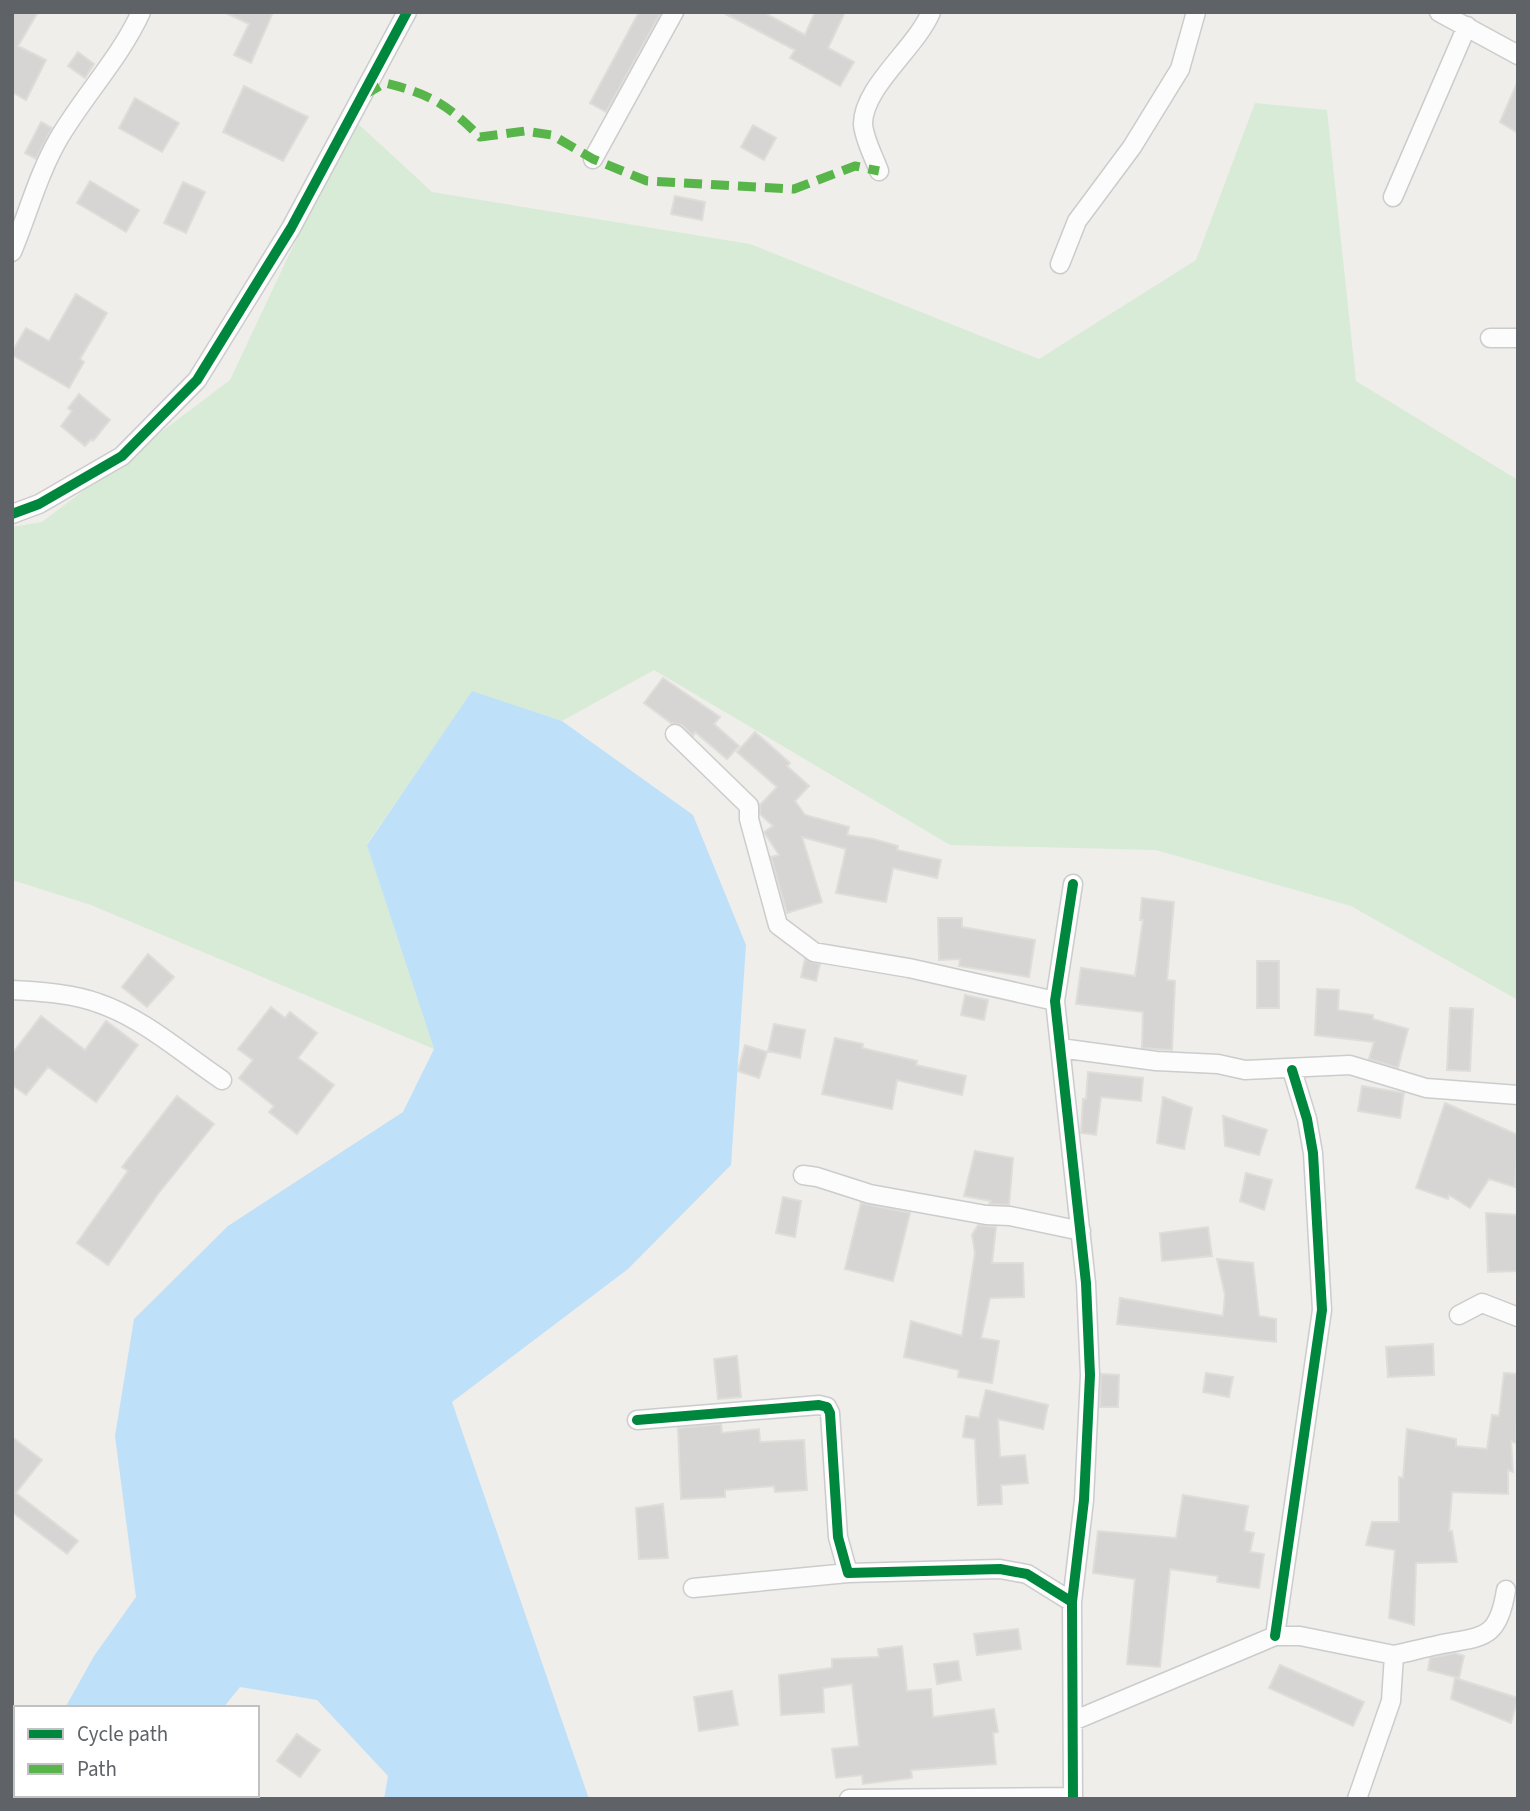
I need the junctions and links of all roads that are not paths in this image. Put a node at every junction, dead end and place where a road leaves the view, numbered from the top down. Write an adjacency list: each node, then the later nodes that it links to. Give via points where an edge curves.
1 (141, 12): 12 (street, via 126,43 49,156)
2 (407, 12): 16 (street, via 291,228 197,380 122,456 39,504)
3 (674, 12): 9 (street)
4 (931, 12): 10 (street, via 866,109 863,127)
5 (1196, 12): 13 (street, via 1180,69 1132,147 1077,221)
6 (1439, 12): 7 (street)
7 (1467, 26): 8 (street); 11 (street)
8 (1518, 55)
9 (593, 159)
10 (879, 171)
11 (1393, 197)
12 (12, 252)
13 (1060, 264)
14 (1490, 338): 15 (street)
15 (1518, 338)
16 (12, 514)
17 (675, 734): 20 (street, via 749,806 778,925 814,952)
18 (1073, 884): 20 (street)
19 (12, 990): 23 (street, via 98,1003 126,1016)
20 (1055, 1001): 21 (street)
21 (1060, 1048): 22 (street, via 1245,1070); 26 (street)
22 (1292, 1070): 24 (street, via 1350,1065 1426,1088); 34 (street, via 1313,1153 1322,1310)
23 (222, 1080)
24 (1518, 1095)
25 (803, 1175): 26 (street, via 870,1194)
26 (1081, 1231): 33 (street, via 1090,1375 1084,1500)
27 (1459, 1315): 28 (street, via 1482,1304)
28 (1518, 1317)
29 (637, 1420): 30 (street, via 827,1407 838,1537)
30 (848, 1573): 31 (street); 33 (street, via 1000,1569 1027,1574)
31 (693, 1588)
32 (1506, 1590): 35 (street, via 1503,1614 1476,1640)
33 (1072, 1602): 36 (street)
34 (1275, 1636): 35 (street, via 1300,1636); 36 (street)
35 (1394, 1655): 39 (street, via 1391,1700)
36 (1073, 1721): 37 (street)
37 (1073, 1798): 38 (street)
38 (849, 1799)
39 (1357, 1799)

